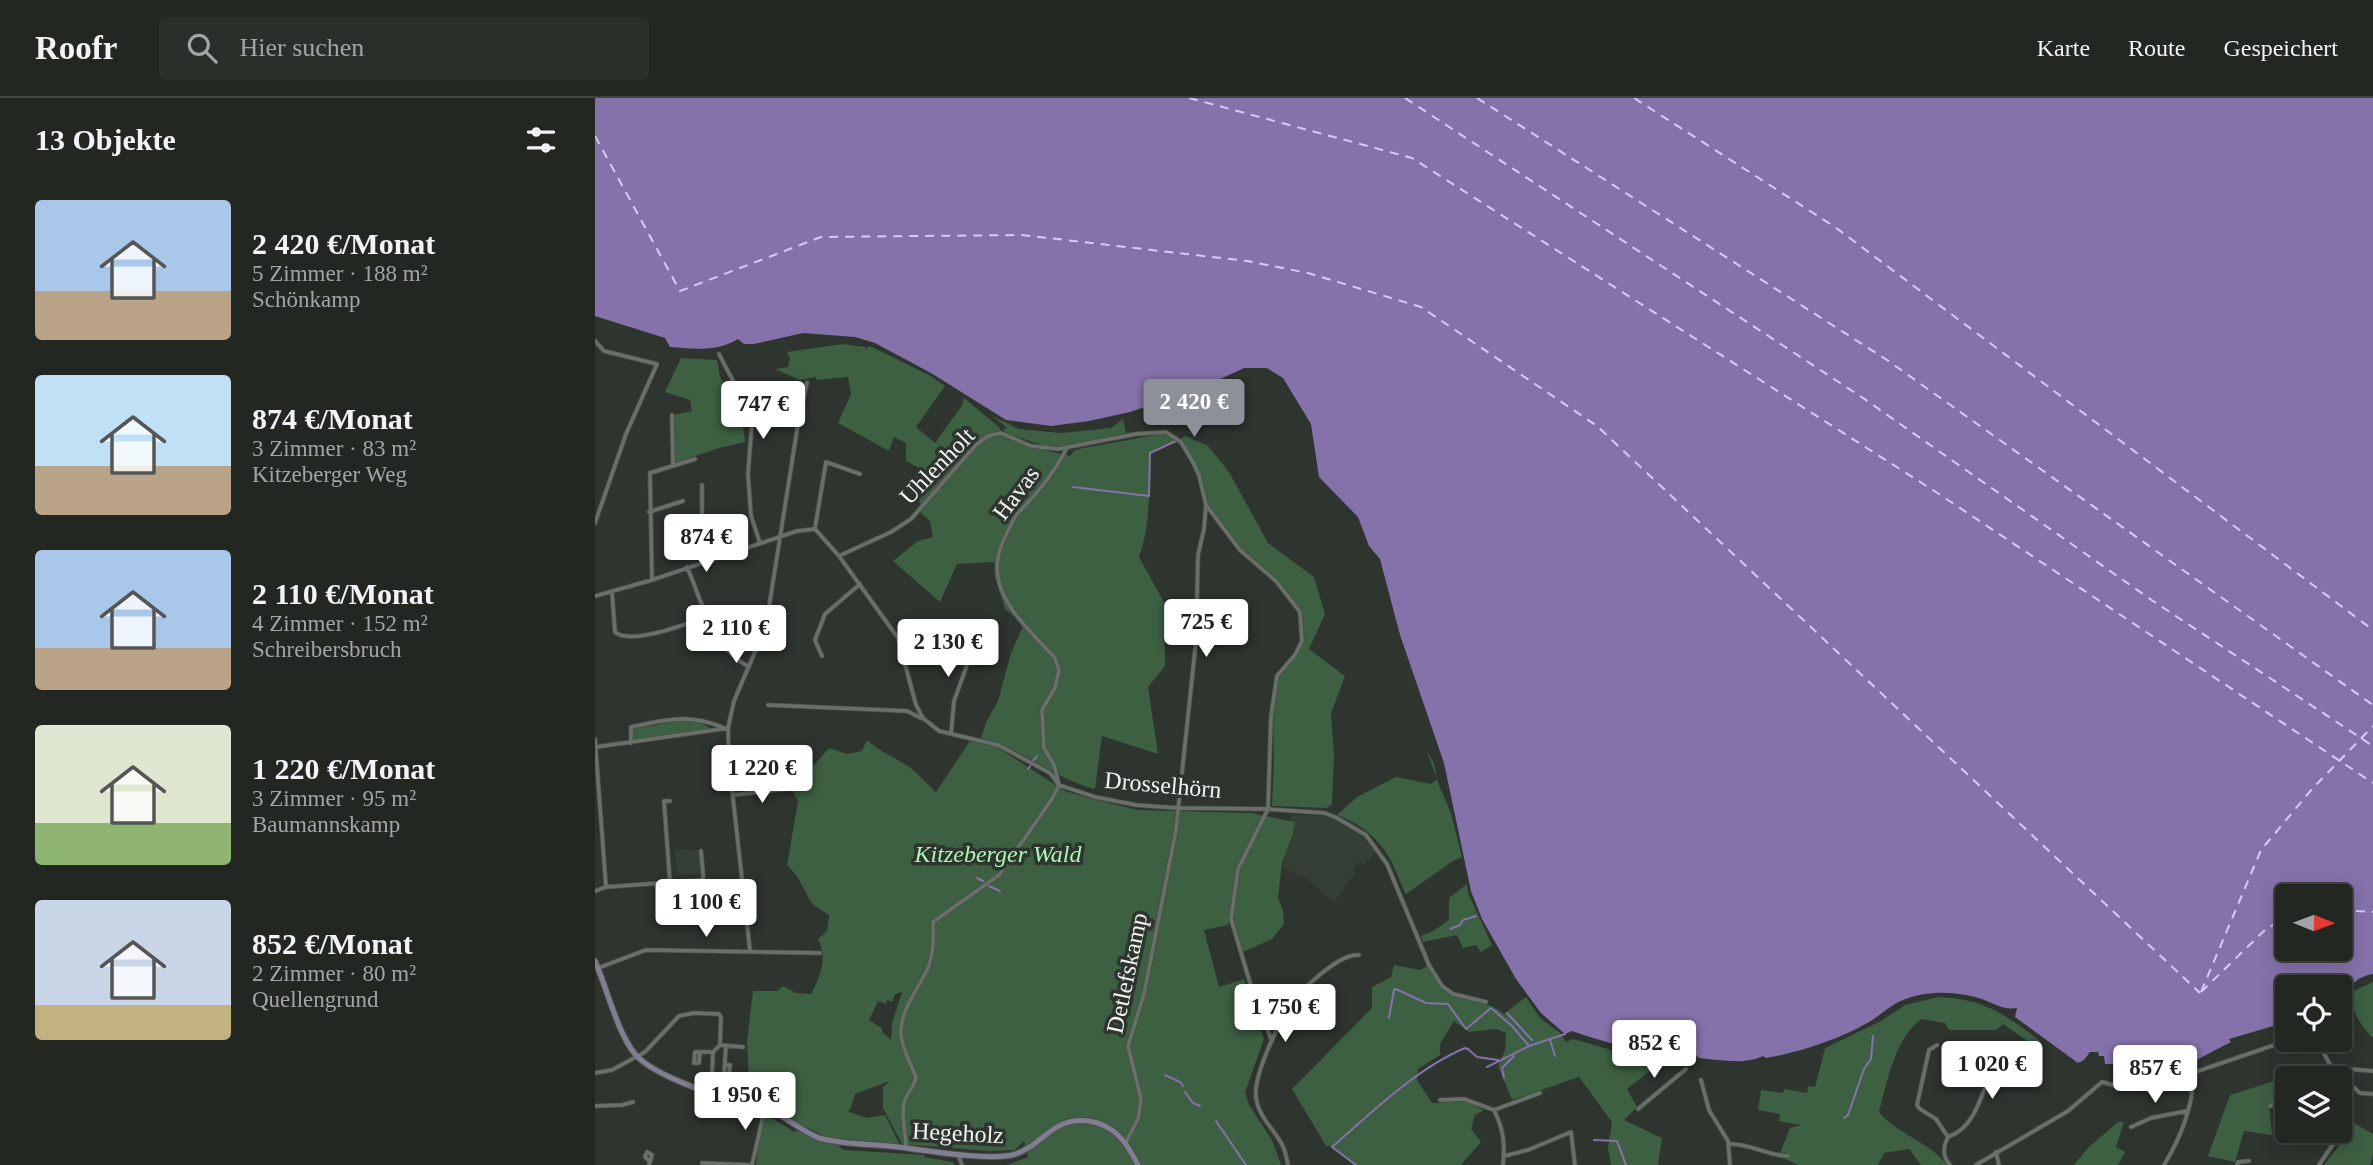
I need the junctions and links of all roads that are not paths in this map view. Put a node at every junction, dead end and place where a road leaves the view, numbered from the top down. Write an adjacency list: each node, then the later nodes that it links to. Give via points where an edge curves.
1 (595, 341): 13 (street, via 604,351 657,364)
2 (719, 354): 16 (street, via 752,422 748,474 751,516)
3 (807, 383): 15 (street)
4 (672, 415): 7 (street)
5 (1067, 448): 11 (street, via 1162,432 1177,439 1196,469); 17 (street, Uhlenholt, via 1031,446 1001,433 988,436 911,519); 37 (street, Havas, via 1055,471 1017,514 996,562 1005,603 1055,658 1059,670 1042,710 1044,748)
6 (695, 459): 7 (street)
7 (673, 466): 12 (street, via 649,473)
8 (860, 474): 14 (street, via 826,462)
9 (702, 485): 18 (street)
10 (683, 501): 12 (street)
11 (1206, 505): 41 (street, Detlefskamp); 42 (street, via 1240,550 1276,581 1300,612 1302,641 1277,676)
12 (649, 512): 20 (street)
13 (595, 523)
14 (814, 529): 15 (street); 17 (street)
15 (781, 536): 16 (street); 27 (street, via 766,626)
16 (760, 543): 18 (street)
17 (839, 556): 21 (street)
18 (702, 563): 19 (street)
19 (687, 567): 20 (street); 24 (street)
20 (652, 580): 22 (street)
21 (860, 584): 26 (street, via 825,614 815,640); 29 (street, via 898,638)
22 (612, 592): 23 (street); 24 (street, via 615,632 621,636 674,628)
23 (595, 596)
24 (707, 617): 27 (street, via 723,647)
25 (979, 632): 33 (street, via 954,701)
26 (822, 656)
27 (748, 667): 32 (street)
28 (768, 705): 30 (street)
29 (916, 705): 30 (street); 31 (street)
30 (907, 711): 31 (street, Drosselhörn)
31 (923, 719): 33 (street, Drosselhörn)
32 (726, 728): 35 (street); 35 (street, via 694,718 660,721 631,727); 39 (street)
33 (951, 735): 37 (street, Drosselhörn, via 998,745 1050,773)
34 (595, 739): 36 (street)
35 (631, 743): 36 (street)
36 (596, 747): 46 (street)
37 (1059, 785): 41 (street, Drosselhörn, via 1136,805); 90 (street, via 999,875 933,922 932,956 900,1033 916,1077 902,1114)
38 (787, 789): 39 (street)
39 (733, 795): 49 (street)
40 (670, 801): 45 (street, via 664,801)
41 (1178, 808): 42 (street, Drosselhörn); 87 (street, Detlefskamp, via 1154,947 1128,1046 1141,1099 1138,1119)
42 (1268, 809): 54 (street, Drosselhörn, via 1325,813 1366,835 1387,864 1436,978 1453,994); 55 (street, via 1238,869 1231,919)
43 (701, 851): 44 (street)
44 (703, 880): 45 (street); 48 (street)
45 (670, 883): 46 (street)
46 (606, 887): 47 (street)
47 (595, 891)
48 (706, 909)
49 (750, 951): 50 (street); 53 (street, via 646,950)
50 (820, 953)
51 (1359, 955): 55 (street, via 1350,955 1315,979 1289,1007)
52 (595, 961): 53 (street)
53 (599, 968): 64 (street)
54 (1486, 1002)
55 (1272, 1041): 100 (street, via 1256,1098)
56 (2275, 1044): 71 (street)
57 (720, 1045): 59 (street); 62 (street); 64 (street, via 719,1014 685,1014)
58 (1937, 1045): 86 (street, via 1929,1050 1917,1105 1936,1119)
59 (726, 1046): 60 (street); 65 (street)
60 (743, 1047)
61 (699, 1052): 62 (street)
62 (713, 1052): 70 (street)
63 (1976, 1052): 86 (street, via 1984,1056 1991,1070 1968,1123)
64 (638, 1057): 69 (street); 81 (street, Hegeholz, via 713,1094)
65 (725, 1065)
66 (1686, 1069): 82 (street)
67 (2352, 1069): 68 (street)
68 (2373, 1071)
69 (595, 1073)
70 (712, 1073)
71 (2193, 1074): 84 (street); 91 (street, via 2136,1089 2102,1082 2067,1112)
72 (1701, 1080): 89 (street, via 1709,1110)
73 (2352, 1086): 75 (street, via 2360,1093)
74 (1540, 1093): 83 (street)
75 (2373, 1094)
76 (1440, 1100): 83 (street, via 1464,1099)
77 (633, 1102): 79 (street)
78 (2275, 1103): 80 (street)
79 (595, 1106)
80 (2270, 1106)
81 (765, 1108): 90 (street, Hegeholz, via 826,1140); 97 (street)
82 (1638, 1109)
83 (1494, 1110): 93 (street, via 1505,1139)
84 (2187, 1111): 85 (street); 107 (street)
85 (2131, 1127)
86 (1948, 1137): 104 (street, via 1943,1150)
87 (1126, 1142): 92 (street, Hegeholz, via 1105,1126 1074,1121 1049,1130 1014,1154); 99 (street)
88 (2334, 1143): 109 (street)
89 (1729, 1144): 94 (street, via 1743,1143); 103 (street)
90 (906, 1148): 92 (street, Hegeholz)
91 (1996, 1152): 105 (street); 106 (street)
92 (958, 1154): 98 (street)
93 (1504, 1156): 101 (street); 102 (street, via 1571,1132)
94 (1788, 1156)
95 (2249, 1161): 108 (street)
96 (702, 1163): 97 (street)
97 (751, 1165)
98 (962, 1165)
99 (1138, 1165)
100 (1288, 1165)
101 (1503, 1165)
102 (1575, 1165)
103 (1730, 1165)
104 (1950, 1165)
105 (1976, 1165)
106 (2000, 1165)
107 (2164, 1165)
108 (2237, 1165)
109 (2319, 1165)

